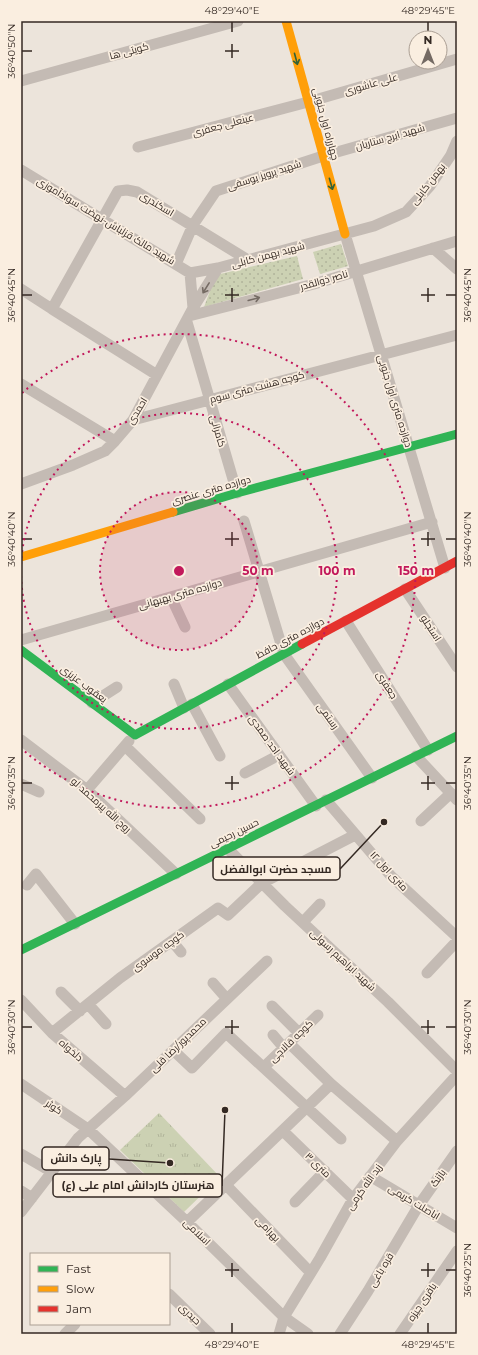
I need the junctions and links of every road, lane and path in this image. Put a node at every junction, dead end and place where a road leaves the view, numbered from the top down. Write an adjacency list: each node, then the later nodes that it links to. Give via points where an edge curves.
1 (238, 21): 4 (street, کویتی ها)
2 (286, 21): 5 (street, چهارراه اول جنوبی, one-way to 5)
3 (457, 59): 5 (street, علی عاشوری)
4 (21, 81)
5 (308, 102): 8 (street, عینعلی جعفری); 9 (street, چهارراه اول جنوبی)
6 (457, 118): 9 (street, شهید ایرج ستاریان)
7 (457, 141): 13 (street, بهمن کابلی, via 451,155 430,186 406,212 374,226)
8 (138, 147)
9 (323, 156): 12 (street, شهید پرویز یوسفی, via 216,191); 13 (street, چهارراه اول جنوبی, one-way to 13)
10 (21, 170): 11 (street, شهید مالک قزلباش-نهضت سوادآموزی)
11 (102, 219): 12 (street, اسکندری, via 118,191 127,190 137,192); 17 (street, شهید مالک قزلباش-نهضت سوادآموزی); 23 (street, اسکندری)
12 (193, 225): 16 (street, اسکندری); 17 (street, شهید پرویز یوسفی)
13 (345, 234): 16 (street, شهید بهمن کابلی); 20 (street, دوازده متری اول جنوبی)
14 (457, 241): 15 (street, ناصر ذوالقدر)
15 (433, 248): 19 (street); 20 (street, ناصر ذوالقدر)
16 (248, 260): 18 (street, شهید بهمن کابلی)
17 (176, 264): 21 (street, شهید مالک قزلباش-نهضت سوادآموزی)
18 (218, 268): 21 (street, شهید بهمن کابلی); 24 (street, احمدی, one-way to 24)
19 (457, 268)
20 (357, 271): 24 (street, ناصر ذوالقدر, one-way to 20); 26 (street, دوازده متری اول جنوبی)
21 (190, 273): 24 (street, کامرانی)
22 (21, 289): 23 (street)
23 (52, 309): 27 (street)
24 (190, 315): 27 (street, احمدی); 29 (street, کامرانی)
25 (457, 335): 26 (street, کوچه هشت متری سوم)
26 (381, 355): 29 (street, کوچه هشت متری سوم); 33 (street, دوازده متری اول جنوبی)
27 (157, 375): 30 (street, احمدی)
28 (21, 384): 32 (street)
29 (209, 400): 30 (street, کوچه هشت متری سوم); 35 (street, کامرانی)
30 (133, 420): 32 (street, احمدی)
31 (457, 434): 33 (street, دوازده متری عنصری)
32 (115, 441): 34 (street, احمدی, via 105,451)
33 (409, 447): 35 (street, دوازده متری عنصری); 37 (street, دوازده متری اول جنوبی)
34 (21, 484)
35 (237, 493): 38 (street, دوازده متری عنصری)
36 (244, 521): 41 (street)
37 (432, 522): 40 (street, دوازده متری اول جنوبی); 41 (street, دوازده متری بهبهانی)
38 (21, 557)
39 (457, 561): 40 (street, دوازده متری حافظ)
40 (445, 568): 42 (street, دوازده متری حافظ)
41 (260, 572): 43 (street, دوازده متری بهبهانی); 48 (street)
42 (405, 589): 44 (street, دوازده متری حافظ); 49 (street, استجلو)
43 (171, 597): 45 (street); 46 (street, دوازده متری بهبهانی)
44 (346, 620): 48 (street, دوازده متری حافظ); 59 (street, جعفری)
45 (185, 627)
46 (21, 640)
47 (21, 650): 53 (street, یعقوب عزیزی)
48 (284, 654): 51 (street, دوازده متری حافظ); 64 (street, رستمی)
49 (457, 667)
50 (174, 684): 54 (street)
51 (228, 684): 54 (street, دوازده متری حافظ); 60 (street, شهید احد صمدی)
52 (117, 687): 53 (street)
53 (92, 703): 55 (street, یعقوب عزیزی)
54 (188, 706): 55 (street, دوازده متری حافظ); 61 (street)
55 (135, 735): 58 (street)
56 (457, 736): 59 (street, حسین رحیمی)
57 (21, 740): 66 (street, روح الله پیرمحمد لو)
58 (125, 746): 66 (street); 71 (street)
59 (428, 750): 62 (street, حسین رحیمی)
60 (279, 755): 63 (street); 70 (street, شهید احد صمدی)
61 (220, 756)
62 (416, 756): 64 (street, حسین رحیمی); 68 (street)
63 (245, 773)
64 (372, 778): 69 (street, حسین رحیمی)
65 (21, 784): 67 (street)
66 (87, 790): 75 (street, روح الله پیرمحمد لو)
67 (39, 792)
68 (454, 797): 72 (street)
69 (326, 800): 70 (street, حسین رحیمی); 73 (street, ۱۲ متری اول)
70 (316, 806): 74 (street, حسین رحیمی)
71 (200, 819)
72 (421, 821)
73 (356, 835): 76 (street); 81 (street, ۱۲ متری اول, via 391,876)
74 (228, 848): 75 (street, حسین رحیمی); 76 (street, شهید ابراهیم رسولی)
75 (176, 874): 80 (street, حسین رحیمی)
76 (262, 883): 79 (street, شهید ابراهیم رسولی); 82 (street, کوچه موسوی, via 228,915 218,908)
77 (27, 885): 80 (street, via 36,874)
78 (320, 904): 79 (street)
79 (303, 922): 102 (street, شهید ابراهیم رسولی)
80 (75, 924): 84 (street, حسین رحیمی)
81 (457, 937)
82 (172, 941): 85 (street); 93 (street, کوچه موسوی)
83 (457, 941): 87 (street)
84 (21, 950)
85 (181, 952)
86 (267, 961): 90 (street, محمدپور/رضا قلی)
87 (427, 974)
88 (213, 983): 90 (street)
89 (61, 992): 93 (street)
90 (227, 999): 100 (street, محمدپور/رضا قلی)
91 (21, 1000): 96 (street, دلخواه)
92 (272, 1006): 97 (street)
93 (84, 1007): 95 (street); 96 (street, کوچه موسوی)
94 (318, 1015): 97 (street, کوچه قالاچی)
95 (106, 1024)
96 (52, 1033): 106 (street, دلخواه)
97 (299, 1033): 99 (street, کوچه قالاچی)
98 (273, 1036): 99 (street)
99 (287, 1045): 101 (street, کوچه قالاچی); 104 (street)
100 (173, 1050): 101 (street, via 192,1068 226,1033); 106 (street, محمدپور/رضا قلی)
101 (264, 1067): 107 (street)
102 (457, 1071)
103 (457, 1075): 111 (street, زید الله کرمی)
104 (331, 1084): 107 (street); 111 (street)
105 (23, 1091): 108 (street, کوثر)
106 (125, 1096): 108 (street, محمدپور/رضا قلی)
107 (308, 1107): 109 (street); 110 (street)
108 (88, 1129): 115 (street, محمدپور/رضا قلی); 124 (street, اسلامی)
109 (283, 1130): 114 (street, ۳ متری); 117 (street)
110 (341, 1139)
111 (397, 1141): 116 (street, زید الله کرمی)
112 (457, 1151): 122 (street, باژنگ)
113 (21, 1154): 115 (street)
114 (325, 1171): 120 (street, ۳ متری); 121 (street)
115 (52, 1172): 119 (street, محمدپور/رضا قلی)
116 (370, 1176): 120 (street, زید الله کرمی); 122 (street, اباصلت کریمی)
117 (226, 1185): 124 (street); 127 (street, بهرامی)
118 (21, 1191): 119 (street)
119 (32, 1198): 123 (street, محمدپور/رضا قلی)
120 (353, 1199): 127 (street, زید الله کرمی)
121 (295, 1202)
122 (419, 1205): 125 (street, اباصلت کریمی); 135 (street, قره باغی)
123 (21, 1212)
124 (187, 1222): 129 (street, اسلامی)
125 (457, 1228)
126 (457, 1251): 136 (street, باقری چیزه)
127 (311, 1273): 129 (street, زید الله کرمی)
128 (170, 1295): 132 (street, حیدری)
129 (284, 1316): 133 (street, زید الله کرمی); 134 (street, اسلامی)
130 (74, 1325): 131 (street)
131 (65, 1334)
132 (210, 1334)
133 (280, 1334)
134 (308, 1334)
135 (340, 1334)
136 (400, 1334)

